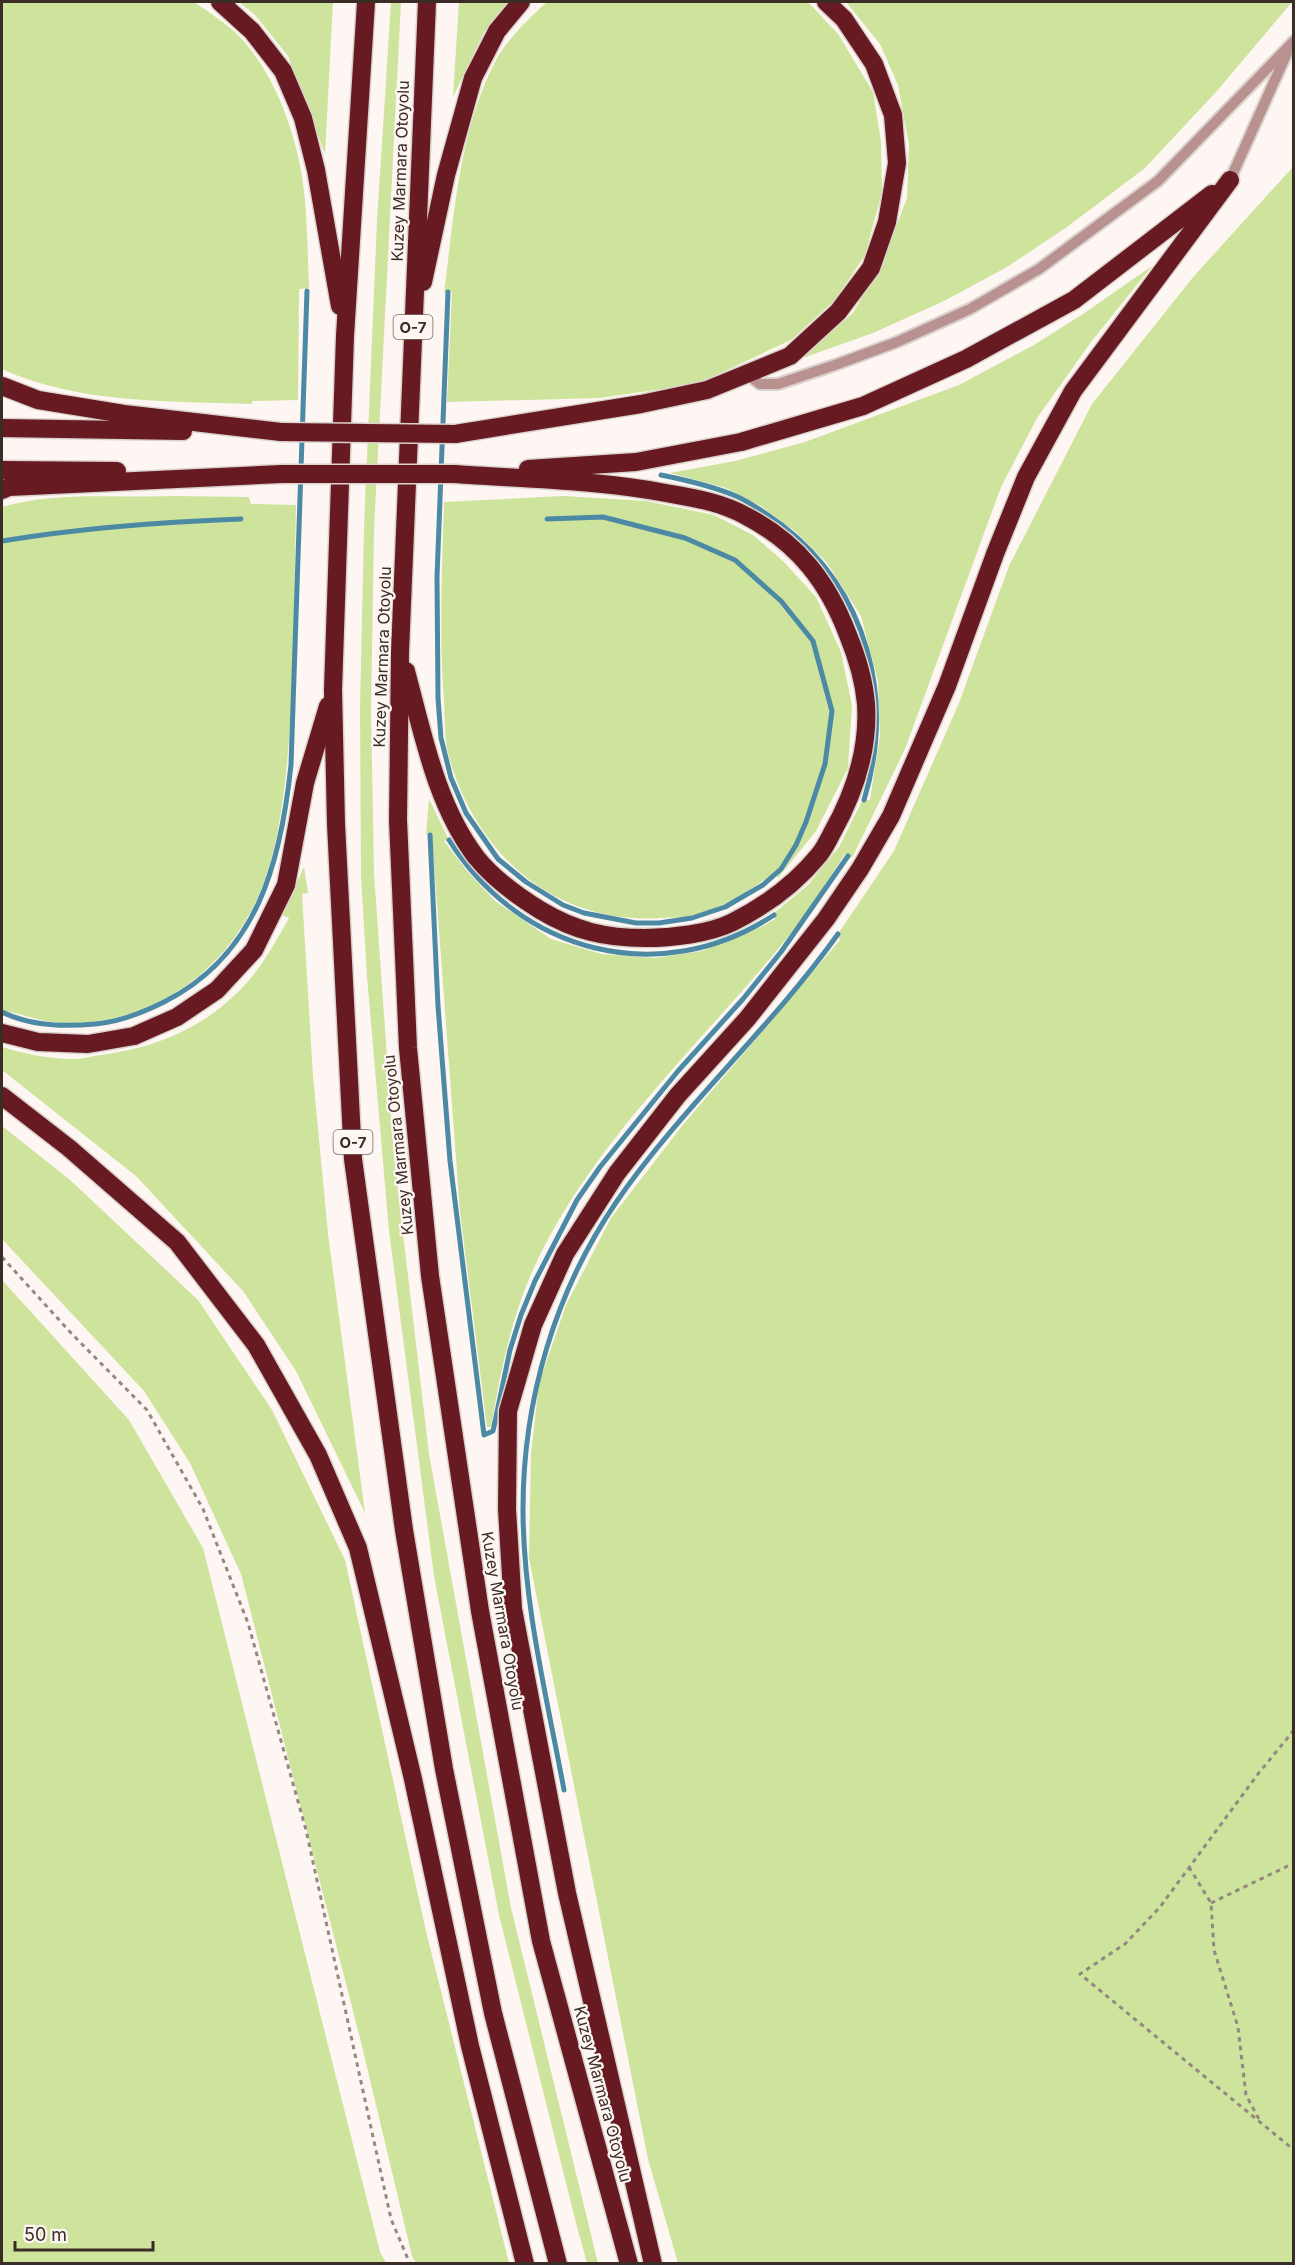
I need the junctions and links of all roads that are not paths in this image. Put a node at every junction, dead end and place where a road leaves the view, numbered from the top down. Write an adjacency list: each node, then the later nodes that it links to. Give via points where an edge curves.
1 (220, 2): 9 (highway, via 252,31 283,71 303,118)
2 (366, 2): 9 (highway, O-7)
3 (427, 2): 8 (highway, Kuzey Marmara Otoyolu / O-7)
4 (521, 2): 8 (highway, via 497,31 473,78)
5 (826, 2): 10 (highway, via 844,19 874,64 893,115 897,164 887,222 871,268 838,312 790,356)
6 (1292, 43): 7 (lane); 10 (lane, via 1158,182 1039,269 970,309 835,366 778,384 760,384)
7 (1230, 180): 16 (highway, via 1074,300 966,359 863,406 741,442 636,462); 25 (highway, via 1073,391 1031,468 947,686 896,805 860,868 826,919 754,1010 678,1095 617,1173 565,1254 533,1325 508,1411 507,1509 513,1609 567,1893)
8 (413, 327): 18 (highway, Kuzey Marmara Otoyolu / O-7)
9 (345, 336): 19 (highway, O-7)
10 (747, 374): 13 (highway, bridge, via 707,390 641,404 455,434)
11 (2, 386): 13 (highway, via 38,400)
12 (2, 428): 13 (highway)
13 (281, 432)
14 (2, 470): 15 (highway)
15 (282, 474): 16 (highway, bridge); 17 (highway)
16 (454, 474): 18 (highway, via 618,484 712,501 746,515 780,537 824,583 859,663 866,705 858,776 821,853 784,891 731,924 673,939 614,938 563,924 519,897 477,858 446,805)
17 (2, 489)
18 (400, 652): 24 (highway, Kuzey Marmara Otoyolu / O-7, via 398,820 407,1036 430,1276 480,1611 541,1941)
19 (333, 690): 20 (highway, via 305,783 286,885 254,950 218,990 177,1017 134,1036 88,1044 38,1042); 23 (highway, O-7, via 353,1159 404,1530 444,1769 493,2013)
20 (2, 1033)
21 (2, 1096): 22 (highway, via 177,1242 256,1345 318,1455 358,1548 470,2046)
22 (525, 2264)
23 (558, 2264)
24 (629, 2264)
25 (653, 2264)

